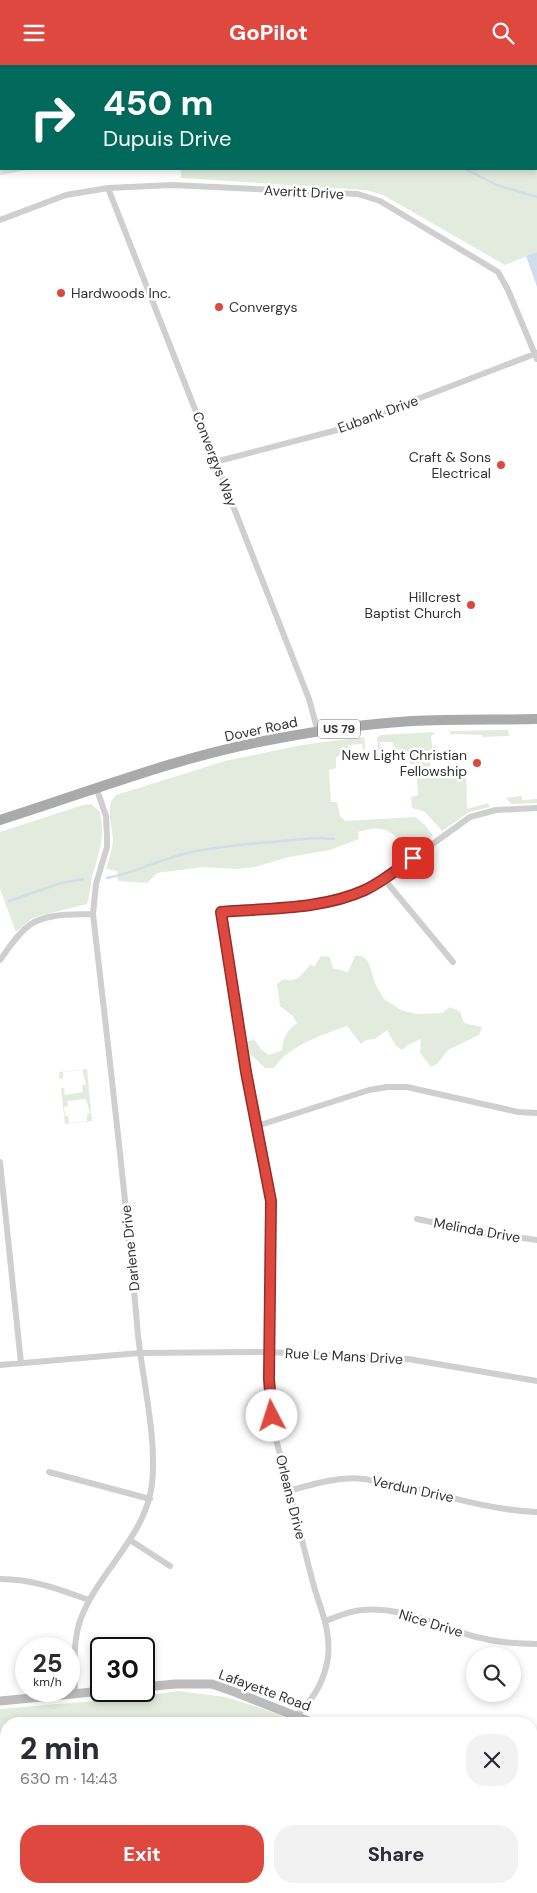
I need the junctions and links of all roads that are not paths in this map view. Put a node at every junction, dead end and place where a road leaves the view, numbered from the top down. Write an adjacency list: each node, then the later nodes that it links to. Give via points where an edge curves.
1 (108, 188): 2 (street, Averitt Drive, via 66,195); 3 (street, Averitt Drive, via 180,185 358,194 380,201 498,272); 4 (street, Convergys Way)
2 (0, 220)
3 (536, 355): 4 (street, Eubank Drive, via 337,430)
4 (216, 462): 6 (street, Convergys Way, via 309,699)
5 (537, 719): 6 (main road, Dover Road / US 79, via 411,721)
6 (318, 732): 7 (main road, Dover Road / US 79, via 214,753)
7 (96, 787): 9 (main road, Dover Road / US 79); 11 (street, Darlene Drive, via 106,816 107,837)
8 (537, 808): 10 (street, via 496,810 470,817)
9 (0, 820)
10 (384, 879): 13 (street); 15 (street, Orleans Drive, via 360,892 314,904 221,912)
11 (93, 914): 12 (street, via 50,918 31,924); 20 (street, Darlene Drive)
12 (0, 961)
13 (453, 962)
14 (537, 1113): 15 (street, via 520,1113 416,1088 387,1087)
15 (257, 1126): 19 (street, Orleans Drive, via 271,1201)
16 (0, 1162): 21 (street)
17 (417, 1219): 18 (street, Melinda Drive)
18 (537, 1240)
19 (270, 1352): 20 (street, Rue Le Mans Drive); 23 (street, Rue Le Mans Drive, via 408,1359); 25 (street, Orleans Drive, via 272,1416)
20 (140, 1353): 21 (street, Rue Le Mans Drive); 26 (street, Darlene Drive, via 153,1453)
21 (21, 1363): 22 (street, Rue Le Mans Drive)
22 (0, 1365)
23 (537, 1381)
24 (49, 1472): 26 (street)
25 (289, 1491): 27 (street, Verdun Drive, via 324,1481 363,1479 491,1506); 32 (street, Orleans Drive)
26 (150, 1499): 28 (street, Darlene Drive)
27 (537, 1512)
28 (130, 1540): 29 (street); 31 (street, Darlene Drive)
29 (170, 1566)
30 (0, 1579): 31 (street, via 44,1584)
31 (89, 1600): 33 (street, Darlene Drive)
32 (326, 1621): 34 (street, Nice Drive, via 352,1611 376,1609 399,1612 477,1637); 38 (street, Orleans Drive, via 328,1658 322,1681 309,1704)
33 (76, 1637)
34 (537, 1644)
35 (155, 1686): 38 (main road, Lafayette Road, via 212,1685)
36 (15, 1700): 37 (main road)
37 (0, 1701)
38 (296, 1716)

